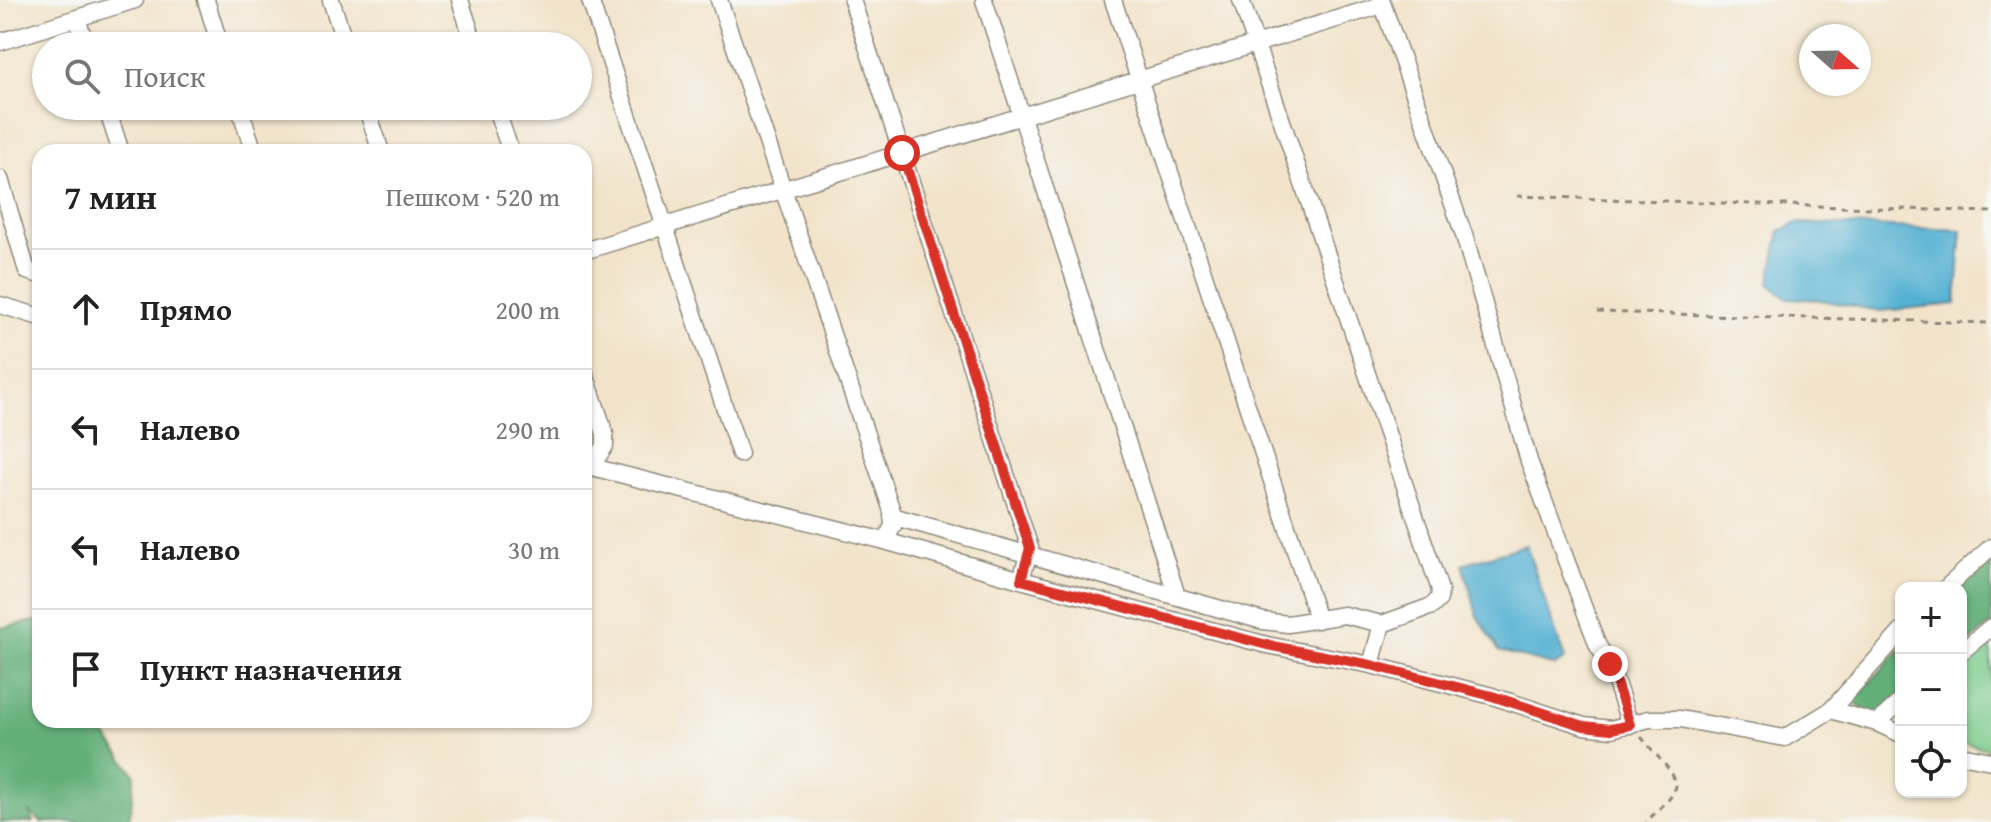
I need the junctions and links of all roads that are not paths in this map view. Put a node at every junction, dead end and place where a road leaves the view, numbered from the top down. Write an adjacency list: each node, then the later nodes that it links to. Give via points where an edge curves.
1 (135, 0): 12 (street)
2 (206, 0): 16 (street)
3 (331, 0): 17 (street)
4 (460, 0): 18 (street)
5 (590, 0): 34 (street)
6 (719, 0): 33 (street)
7 (852, 0): 31 (street)
8 (984, 0): 22 (street)
9 (1113, 0): 21 (street)
10 (1241, 0): 20 (street)
11 (1381, 2): 20 (street); 59 (street, via 1464,235 1529,461)
12 (77, 18): 13 (street); 15 (street)
13 (32, 32)
14 (32, 32): 19 (street)
15 (82, 32)
16 (216, 32)
17 (341, 32)
18 (470, 32)
19 (0, 42)
20 (1255, 44): 21 (street); 51 (street, via 1440,590 1432,606)
21 (1140, 80): 22 (street); 50 (street)
22 (1022, 116): 31 (street); 49 (street)
23 (111, 120): 27 (street)
24 (244, 120): 28 (street)
25 (371, 120): 29 (street)
26 (500, 120): 30 (street)
27 (118, 144)
28 (251, 144)
29 (378, 144)
30 (508, 144)
31 (902, 153): 33 (street); 46 (street, via 1030,548)
32 (0, 179): 36 (street, via 27,271)
33 (783, 190): 34 (street); 43 (street)
34 (664, 226): 35 (street); 40 (street)
35 (592, 248)
36 (32, 273)
37 (0, 305): 38 (street)
38 (32, 315)
39 (592, 395): 41 (street, via 605,434 605,446)
40 (740, 454)
41 (592, 460)
42 (592, 467): 44 (street)
43 (892, 516): 44 (street); 46 (street)
44 (885, 541): 47 (street)
45 (1991, 547): 48 (street)
46 (1028, 555): 47 (street); 49 (street)
47 (1021, 580): 55 (street, via 1267,645)
48 (1953, 582)
49 (1177, 596): 50 (street, via 1263,621)
50 (1318, 620): 51 (street, via 1344,615)
51 (1382, 624): 55 (street)
52 (1991, 627): 54 (street)
53 (1895, 639): 57 (street)
54 (1967, 647)
55 (1371, 665): 59 (street, via 1584,726)
56 (1895, 706): 58 (street)
57 (1831, 710): 58 (street); 59 (street, via 1785,738 1680,719)
58 (1877, 723): 60 (street)
59 (1630, 725)
60 (1895, 731)
61 (1967, 756): 62 (street)
62 (1991, 761)

